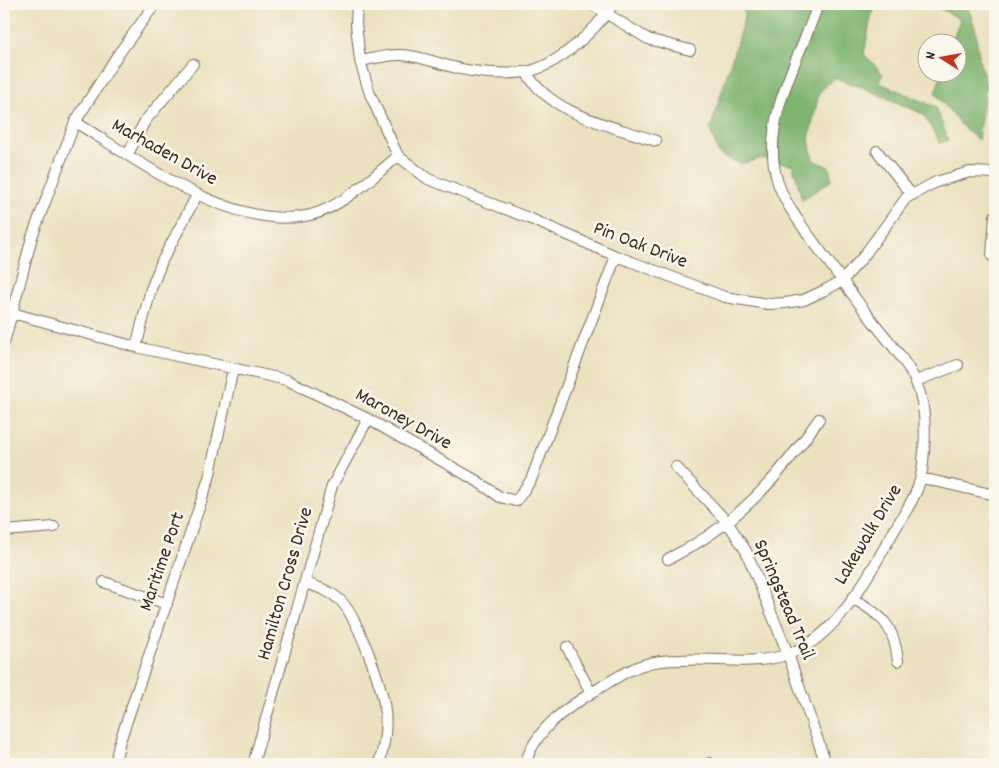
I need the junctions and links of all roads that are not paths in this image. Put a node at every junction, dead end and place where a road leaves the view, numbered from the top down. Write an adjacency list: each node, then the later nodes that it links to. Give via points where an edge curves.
1 (155, 4): 11 (street)
2 (357, 4): 8 (street, Pin Oak Drive)
3 (591, 4): 6 (street)
4 (613, 4): 6 (street)
5 (818, 4): 22 (street, Lakewalk Drive, via 776,115 774,167 781,191 794,215)
6 (606, 15): 7 (street, via 648,39); 10 (street, via 560,57)
7 (690, 50)
8 (360, 61): 10 (street, via 399,54 488,74); 15 (street, Pin Oak Drive, via 370,94)
9 (193, 64): 14 (street, via 145,121)
10 (526, 72): 12 (street, via 533,83 560,107)
11 (75, 122): 14 (street, Marhaden Drive); 23 (street, via 32,238)
12 (656, 140)
13 (877, 151): 18 (street)
14 (128, 154): 17 (street, Marhaden Drive)
15 (398, 156): 17 (street, Marhaden Drive, via 354,192 315,214 274,219); 20 (street, Pin Oak Drive, via 428,179)
16 (995, 173): 18 (street, Pin Oak Drive, via 970,172 936,182)
17 (197, 195): 25 (street, via 162,261)
18 (912, 195): 22 (street, Pin Oak Drive, via 906,198)
19 (995, 216): 21 (street)
20 (616, 256): 22 (street, Pin Oak Drive, via 725,297 768,304 804,300); 29 (street, Maroney Drive, via 531,480 516,501 500,497)
21 (992, 256)
22 (842, 281): 28 (street, Lakewalk Drive, via 894,345)
23 (12, 313): 24 (street); 25 (street, Maroney Drive)
24 (4, 343)
25 (136, 347): 27 (street, Maroney Drive)
26 (958, 365): 28 (street)
27 (233, 369): 29 (street, Maroney Drive, via 287,380); 41 (street, Maritime Port, via 210,478)
28 (916, 381): 32 (street, Lakewalk Drive, via 924,406)
29 (368, 419): 39 (street, Hamilton Cross Drive, via 332,486)
30 (819, 419): 34 (street, via 772,482)
31 (676, 467): 34 (street, Springstead Trail)
32 (922, 478): 33 (street); 40 (street, Lakewalk Drive, via 916,494)
33 (995, 495)
34 (728, 523): 37 (street, via 695,546); 43 (street, Springstead Trail, via 746,550)
35 (54, 527): 36 (street)
36 (4, 531)
37 (668, 559)
38 (104, 582): 41 (street)
39 (305, 583): 47 (street, Hamilton Cross Drive); 48 (street, via 324,589 341,601 360,636 385,709 384,743)
40 (852, 598): 43 (street, Lakewalk Drive, via 819,636); 44 (street, via 870,608 893,633)
41 (166, 604): 46 (street, Maritime Port)
42 (567, 648): 45 (street)
43 (788, 654): 45 (street, Lakewalk Drive, via 749,662 682,659 644,664); 50 (street, Springstead Trail)
44 (898, 660)
45 (591, 693): 49 (street, Lakewalk Drive, via 572,704 547,726 529,752)
46 (115, 764)
47 (253, 764)
48 (379, 764)
49 (525, 764)
50 (826, 764)

